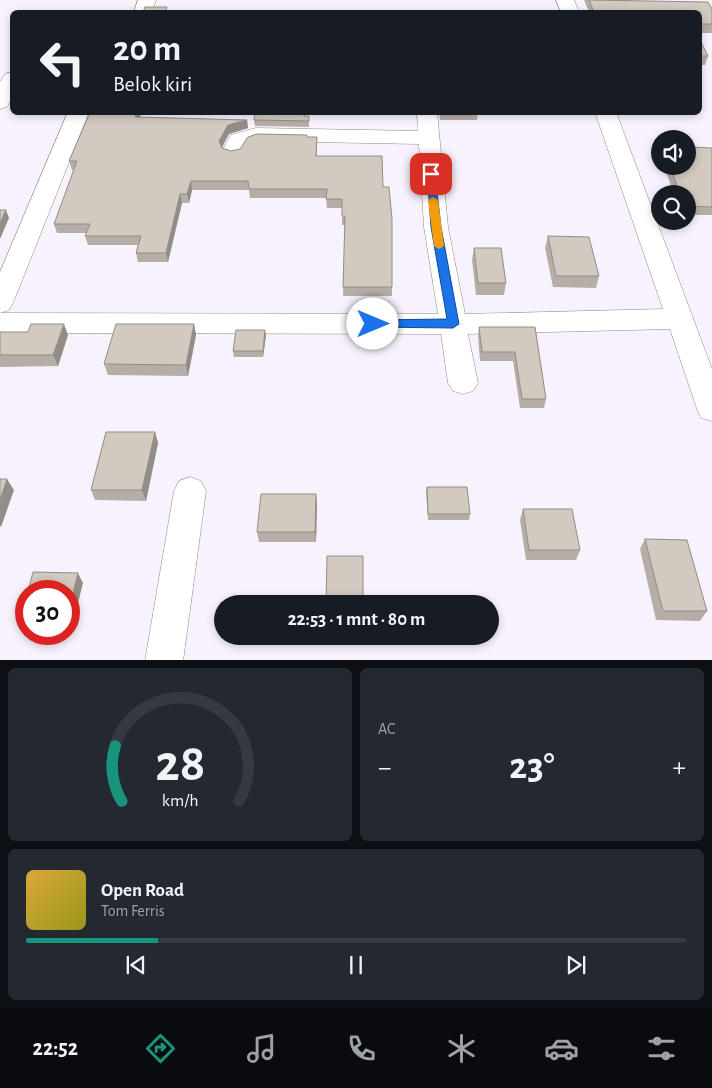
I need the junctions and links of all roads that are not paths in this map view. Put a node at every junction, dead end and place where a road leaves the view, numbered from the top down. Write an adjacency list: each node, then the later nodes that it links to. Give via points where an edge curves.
1 (10, 82): 2 (street)
2 (0, 103)
3 (78, 115): 8 (street)
4 (427, 115): 6 (street)
5 (606, 115): 9 (street)
6 (427, 138): 7 (street, via 256,134 239,140); 11 (street, via 436,227)
7 (233, 151)
8 (0, 303)
9 (681, 319): 11 (street); 12 (street)
10 (0, 323): 11 (street)
11 (453, 324): 13 (street)
12 (704, 361): 14 (street)
13 (463, 382)
14 (712, 409)
15 (190, 491): 16 (street)
16 (164, 660)

